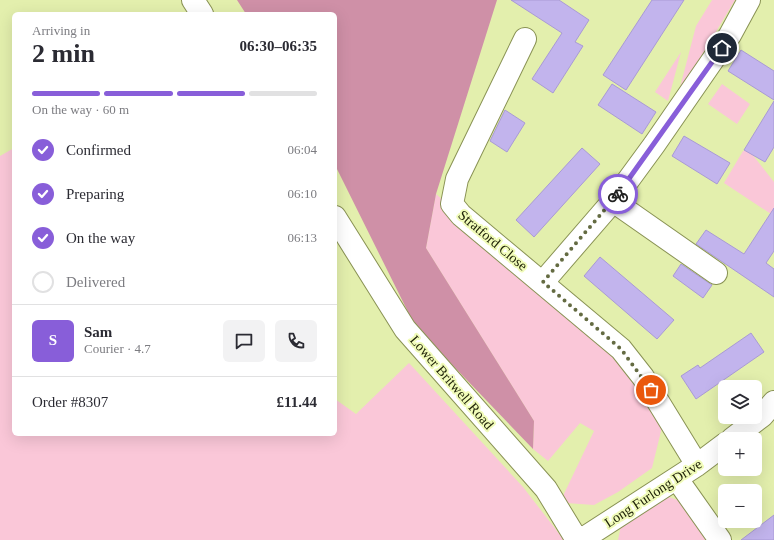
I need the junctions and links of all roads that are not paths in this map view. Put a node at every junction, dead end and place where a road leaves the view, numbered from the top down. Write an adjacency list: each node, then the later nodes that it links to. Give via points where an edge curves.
1 (193, 0): 3 (street)
2 (749, 0): 5 (street, via 730,35)
3 (201, 12)
4 (525, 39): 8 (street, Stratford Close, via 457,179 452,204 461,215)
5 (613, 201): 7 (street); 8 (street)
6 (337, 220): 14 (street, Lower Britwell Road, via 405,329 546,489)
7 (716, 273)
8 (543, 282): 12 (street, Stratford Close, via 621,349 643,377)
9 (774, 402): 10 (street, via 762,416)
10 (741, 432)
11 (718, 450): 12 (street, Long Furlong Drive)
12 (697, 466): 13 (street, Long Furlong Drive)
13 (677, 479): 15 (street, Long Furlong Drive); 16 (street)
14 (577, 540)
15 (581, 540)
16 (720, 540)

